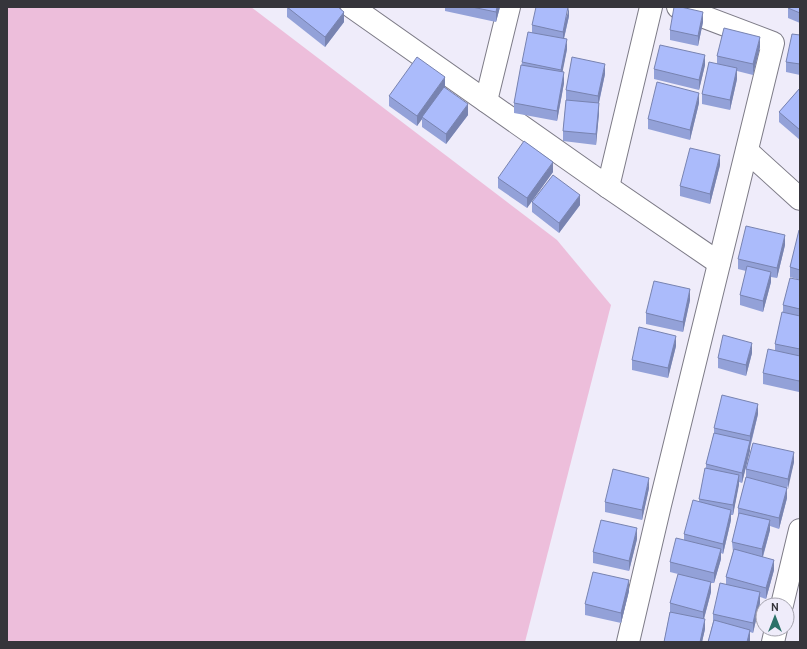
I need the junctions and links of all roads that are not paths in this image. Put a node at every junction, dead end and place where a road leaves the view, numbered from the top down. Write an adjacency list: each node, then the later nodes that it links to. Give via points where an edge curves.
1 (509, 7): 5 (street)
2 (651, 7): 7 (street)
3 (678, 7): 6 (street, via 773,43)
4 (364, 11): 5 (street)
5 (486, 101): 7 (street)
6 (747, 151): 8 (street); 9 (street)
7 (608, 187): 9 (street)
8 (800, 199)
9 (719, 263): 13 (street)
10 (800, 530): 11 (street)
11 (793, 588): 12 (street)
12 (787, 597)
13 (628, 642)

